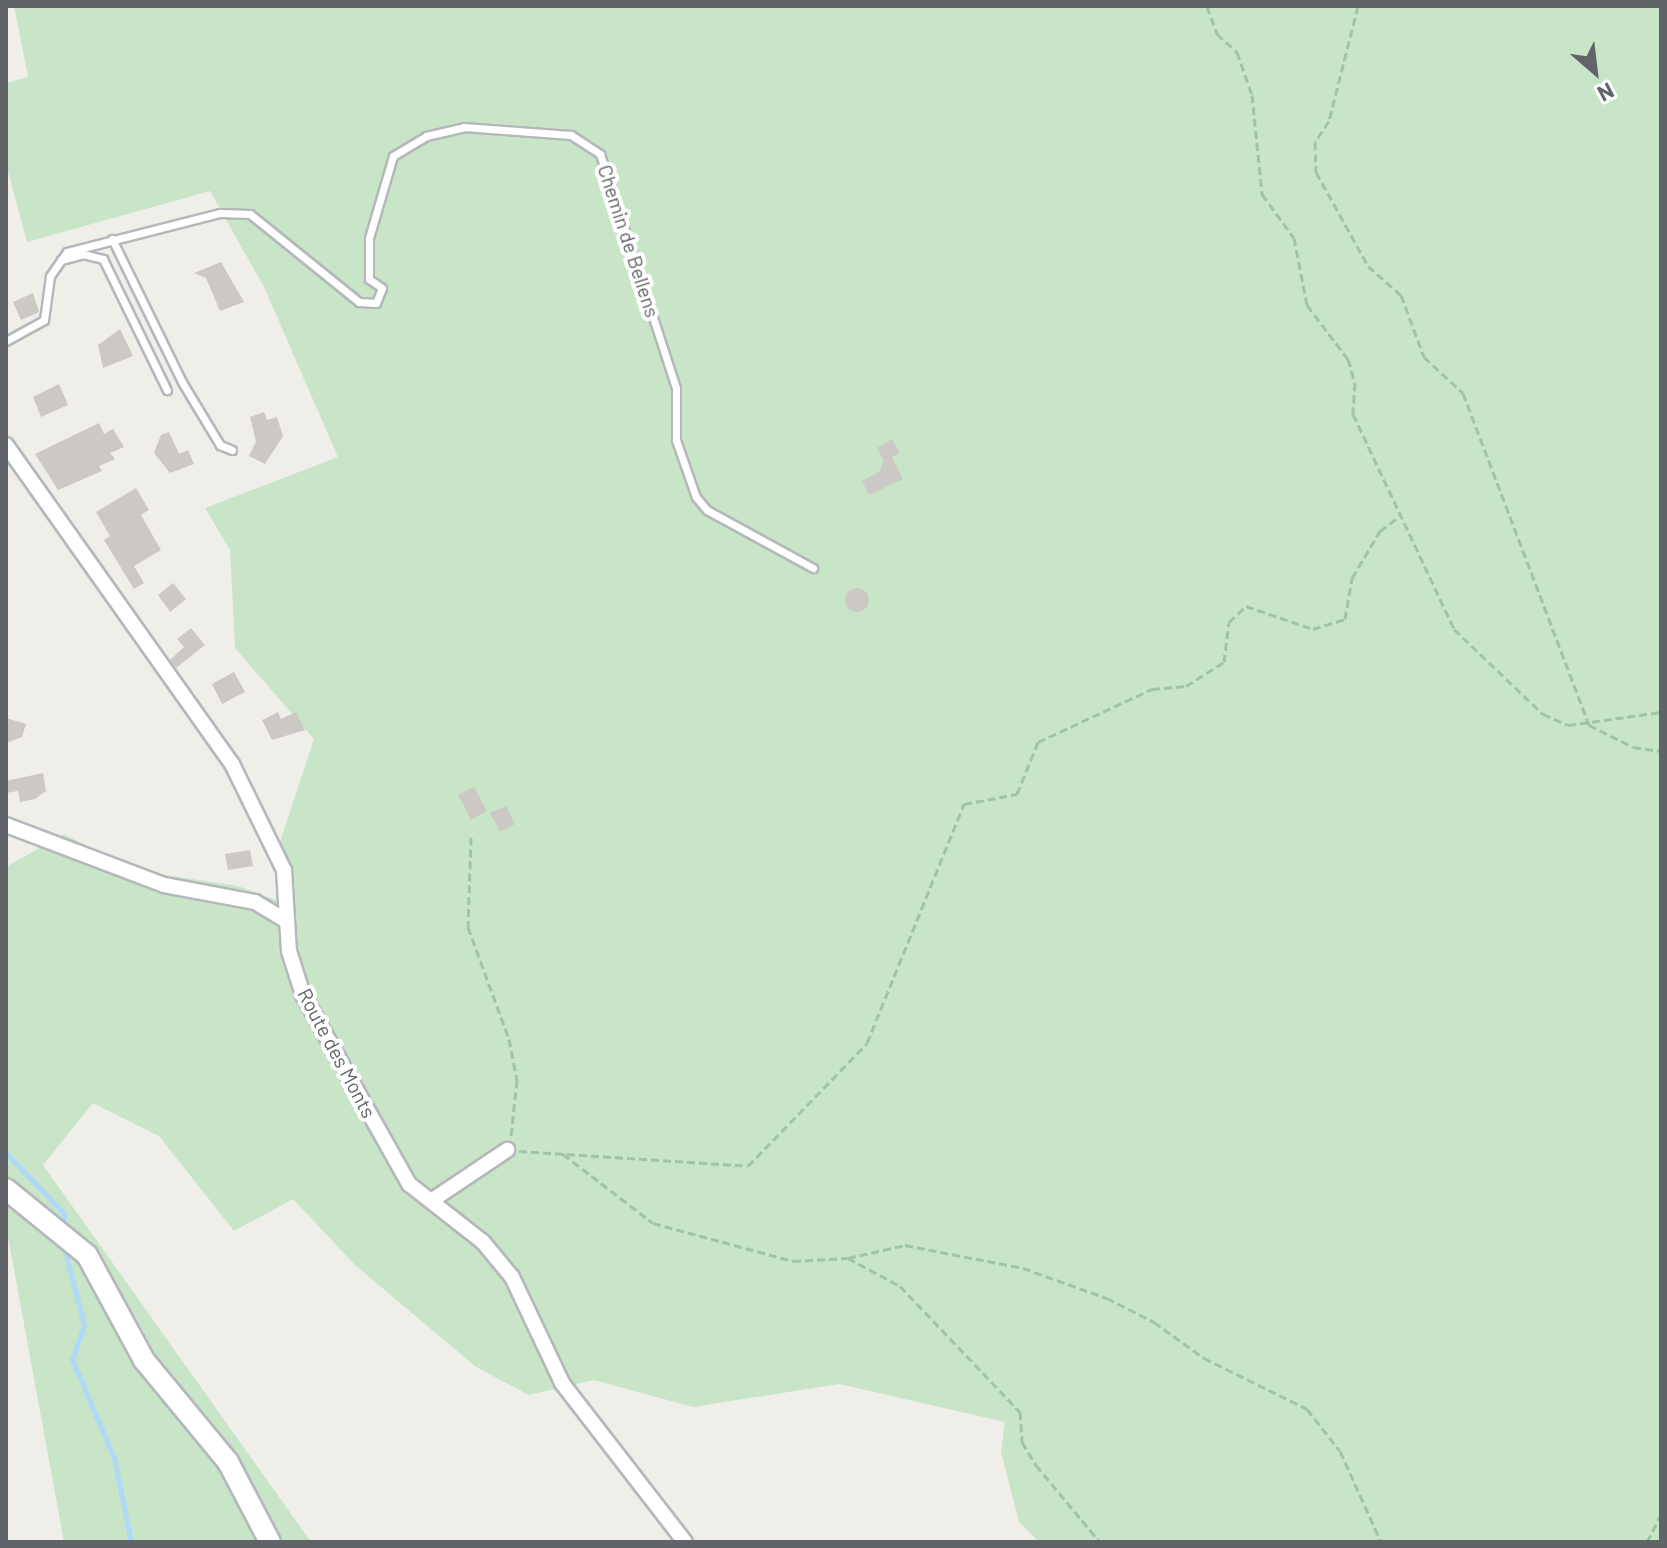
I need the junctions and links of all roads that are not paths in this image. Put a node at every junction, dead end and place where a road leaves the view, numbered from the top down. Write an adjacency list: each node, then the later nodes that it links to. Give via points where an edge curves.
1 (112, 239): 2 (lane, Chemin de Bellens, via 78,246); 6 (lane, via 182,382 220,445); 7 (lane, Chemin de Bellens, via 220,213 250,214 359,302 376,303 382,288 369,279 369,238 393,156 426,136 464,127 571,135 589,142 600,154 676,388 676,440 696,497 707,510)
2 (56, 264): 3 (lane, via 44,320); 4 (lane, via 83,254 103,259)
3 (6, 341)
4 (167, 390)
5 (6, 445): 9 (street, Route des Monts, via 232,764 284,870)
6 (232, 450)
7 (813, 568)
8 (6, 825): 9 (street, via 164,885 255,902)
9 (285, 920): 12 (street, Route des Monts, via 303,995 409,1184)
10 (507, 1150): 12 (street)
11 (6, 1189): 13 (street, via 65,1232 144,1360 228,1462)
12 (431, 1201): 14 (street, Route des Monts, via 483,1242 512,1277 562,1383)
13 (270, 1542)
14 (685, 1542)

